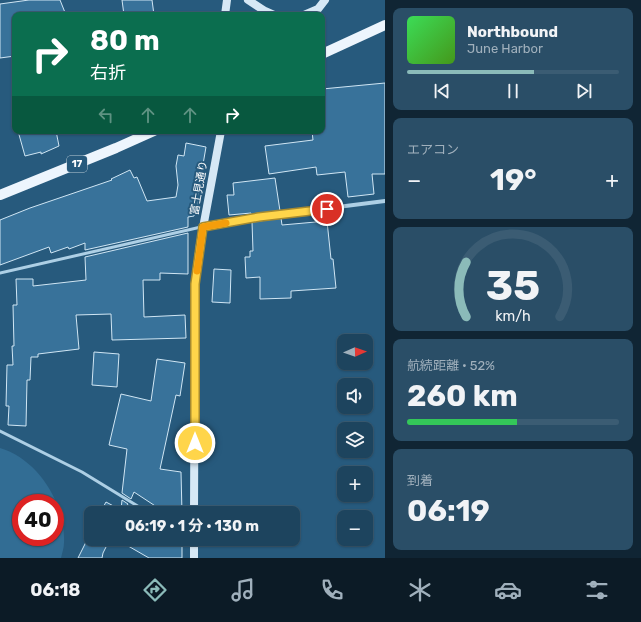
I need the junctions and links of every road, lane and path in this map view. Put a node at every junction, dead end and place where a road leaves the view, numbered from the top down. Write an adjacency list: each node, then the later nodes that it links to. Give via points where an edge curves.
1 (227, 0): 4 (street)
2 (248, 0): 5 (street)
3 (326, 0): 6 (street, via 318,9)
4 (225, 12)
5 (267, 12)
6 (311, 12)
7 (385, 25): 8 (main road)
8 (325, 53)
9 (147, 134): 11 (main road, 17)
10 (220, 134): 13 (street, 富士見通り)
11 (0, 195)
12 (385, 201): 13 (street)
13 (203, 227): 14 (lane); 17 (street, 富士見通り, via 195,284)
14 (0, 273)
15 (0, 431): 16 (lane, via 82,472)
16 (138, 506)
17 (194, 506)
18 (194, 546): 19 (street)
19 (194, 558)

